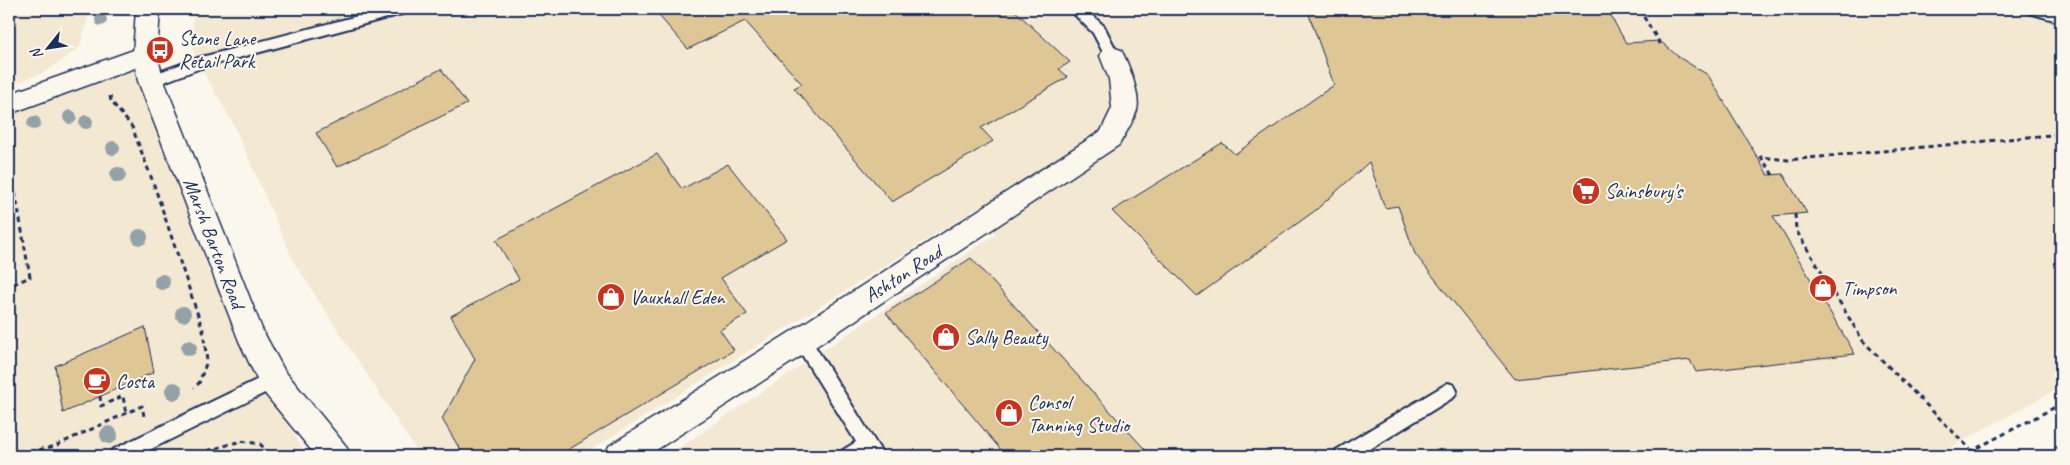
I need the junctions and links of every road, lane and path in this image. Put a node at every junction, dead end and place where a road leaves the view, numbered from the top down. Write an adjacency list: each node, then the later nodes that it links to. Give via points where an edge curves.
1 (148, 9): 10 (street, Marsh Barton Road)
2 (402, 9): 10 (lane, via 198,63)
3 (1076, 9): 8 (lane, via 1099,30)
4 (1639, 9): 7 (path)
5 (2034, 9): 6 (lane)
6 (2061, 17)
7 (1661, 45)
8 (1112, 56): 17 (street, Ashton Road, via 1121,79 1125,108 1110,138)
9 (104, 68): 10 (street); 11 (street); 20 (path, via 111,101 132,128 154,182 203,330 207,361 199,383)
10 (148, 68): 18 (street, Marsh Barton Road, via 249,332)
11 (9, 104)
12 (2061, 134): 14 (path, via 1788,160 1760,157)
13 (9, 157): 16 (path, via 30,277)
14 (1773, 175)
15 (1796, 214): 26 (path, via 1796,230 1863,341)
16 (9, 286)
17 (802, 340): 25 (lane); 32 (street, Ashton Road)
18 (273, 380): 24 (lane); 31 (street, Marsh Barton Road)
19 (1448, 392): 34 (lane)
20 (187, 394)
21 (100, 396): 23 (path, via 101,406 123,396)
22 (2061, 404): 26 (path)
23 (126, 414): 24 (path, via 142,406); 27 (path, via 55,446)
24 (150, 441): 28 (lane)
25 (871, 451): 33 (lane)
26 (1972, 451): 35 (path)
27 (13, 456)
28 (119, 456)
29 (190, 456): 30 (path, via 241,441 260,444)
30 (272, 456)
31 (335, 456)
32 (620, 456)
33 (850, 456)
34 (1343, 456)
35 (1962, 456)

